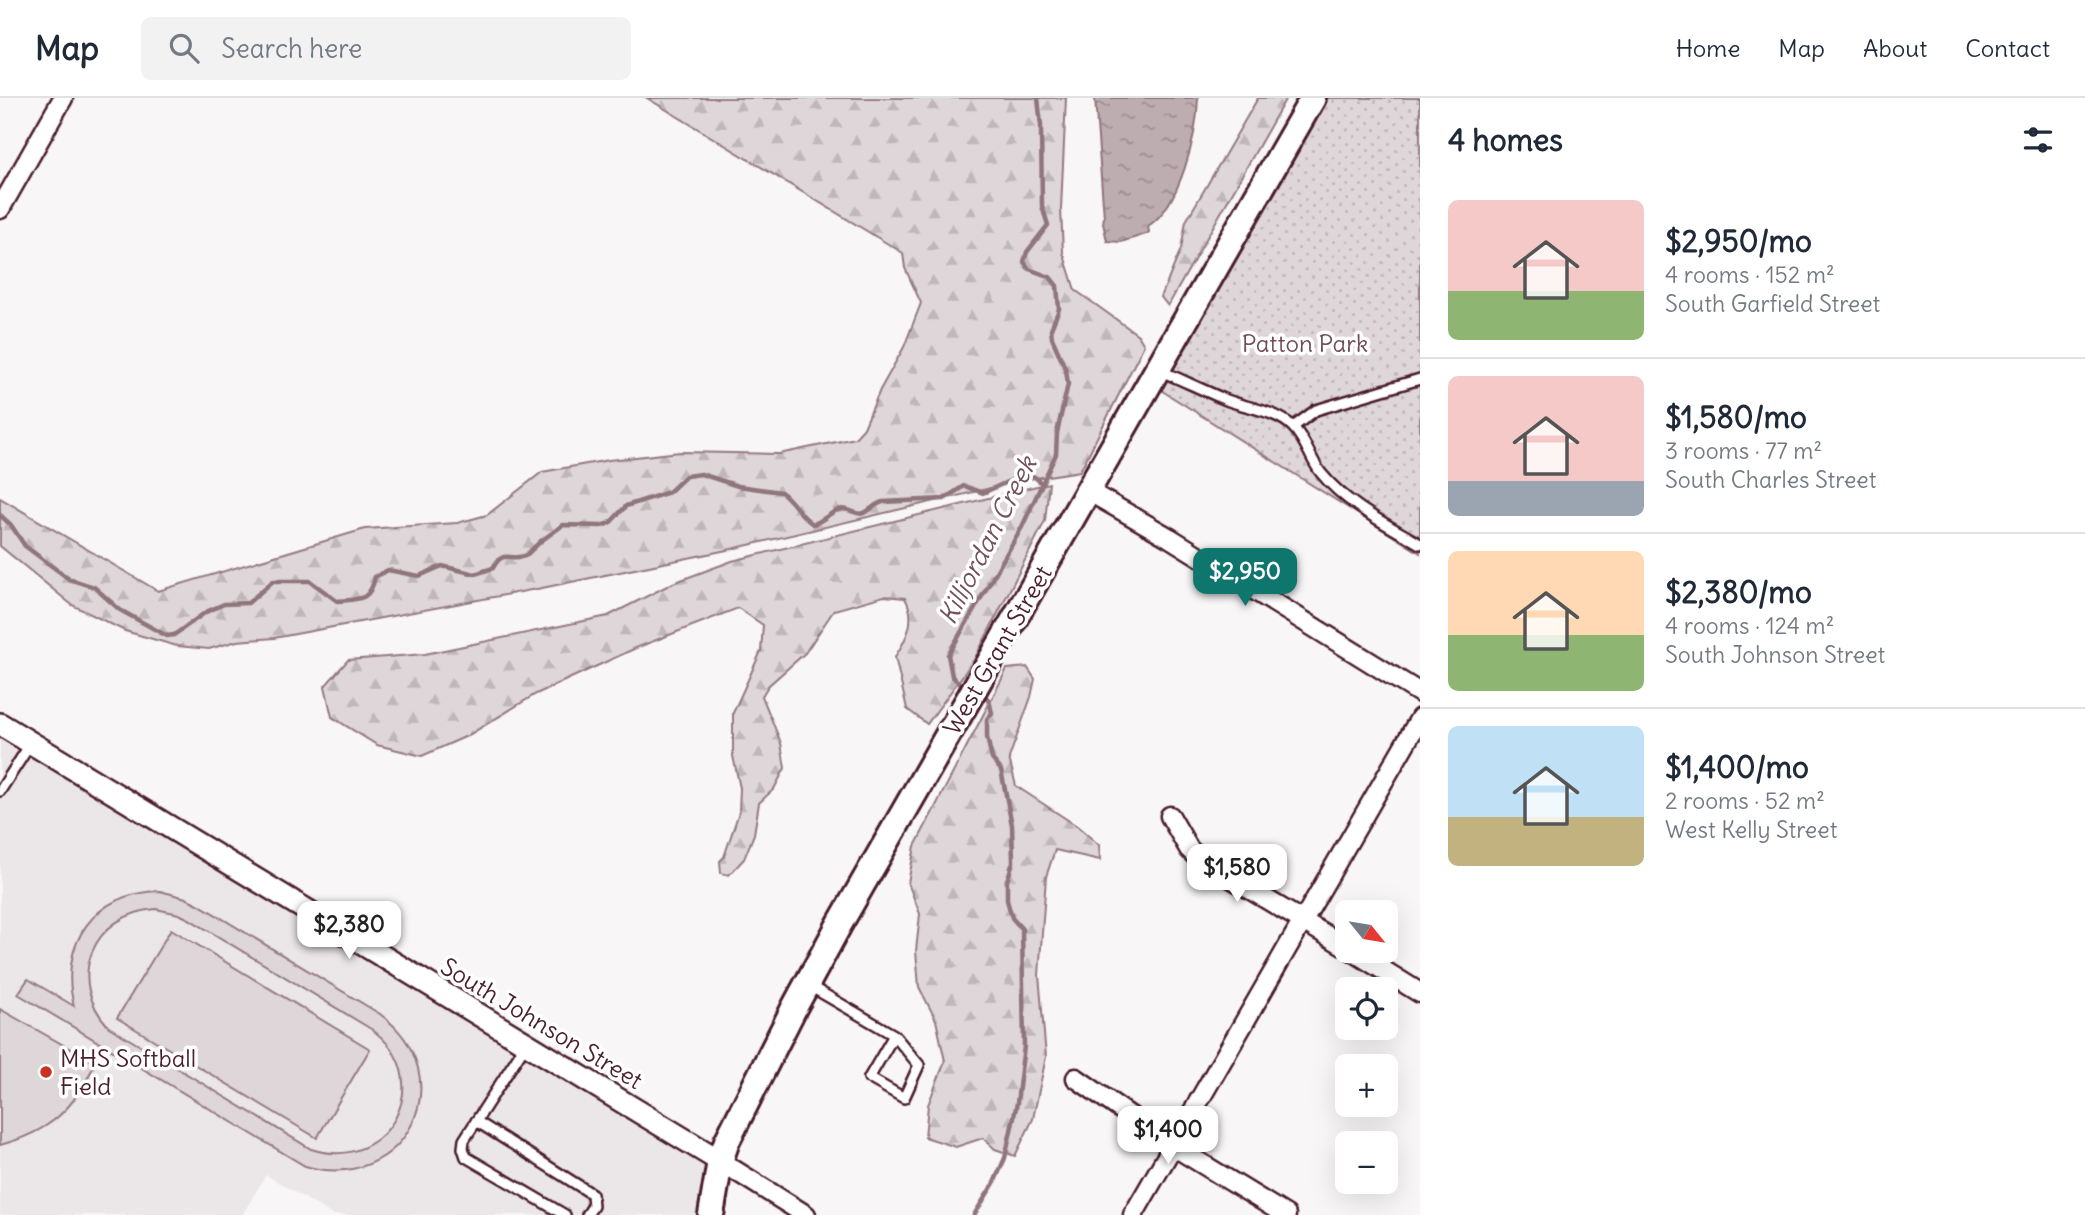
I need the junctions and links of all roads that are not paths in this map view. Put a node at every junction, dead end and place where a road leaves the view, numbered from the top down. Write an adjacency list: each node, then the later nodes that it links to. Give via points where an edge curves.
1 (63, 98): 3 (street)
2 (1313, 98): 4 (main road, West Grant Street)
3 (0, 209)
4 (1156, 369): 6 (lane, via 1227,400 1276,415); 7 (main road, West Grant Street)
5 (1420, 379): 6 (lane, via 1316,410)
6 (1293, 427): 8 (lane, via 1331,485)
7 (1088, 491): 9 (street); 18 (main road, West Grant Street)
8 (1420, 544)
9 (1420, 693)
10 (1420, 718): 15 (street)
11 (0, 724): 12 (street, South Johnson Street)
12 (31, 743): 13 (lane); 21 (street, South Johnson Street)
13 (0, 791)
14 (1170, 816): 15 (street, via 1199,859)
15 (1303, 921): 16 (street); 24 (street)
16 (1335, 940)
17 (1372, 963): 19 (street)
18 (807, 984): 20 (lane); 25 (main road, West Grant Street)
19 (1420, 993)
20 (894, 1035): 20 (lane, via 919,1065 904,1098 869,1078)
21 (526, 1044): 23 (lane); 25 (street, South Johnson Street)
22 (1076, 1078): 24 (street)
23 (476, 1121): 26 (lane, via 464,1140 466,1157); 27 (lane, via 592,1194 593,1206)
24 (1173, 1146): 30 (street); 31 (street)
25 (720, 1161): 28 (main road, West Grant Street); 29 (street, South Johnson Street)
26 (565, 1215)
27 (587, 1215)
28 (711, 1215)
29 (806, 1215)
30 (1133, 1215)
31 (1286, 1215)

